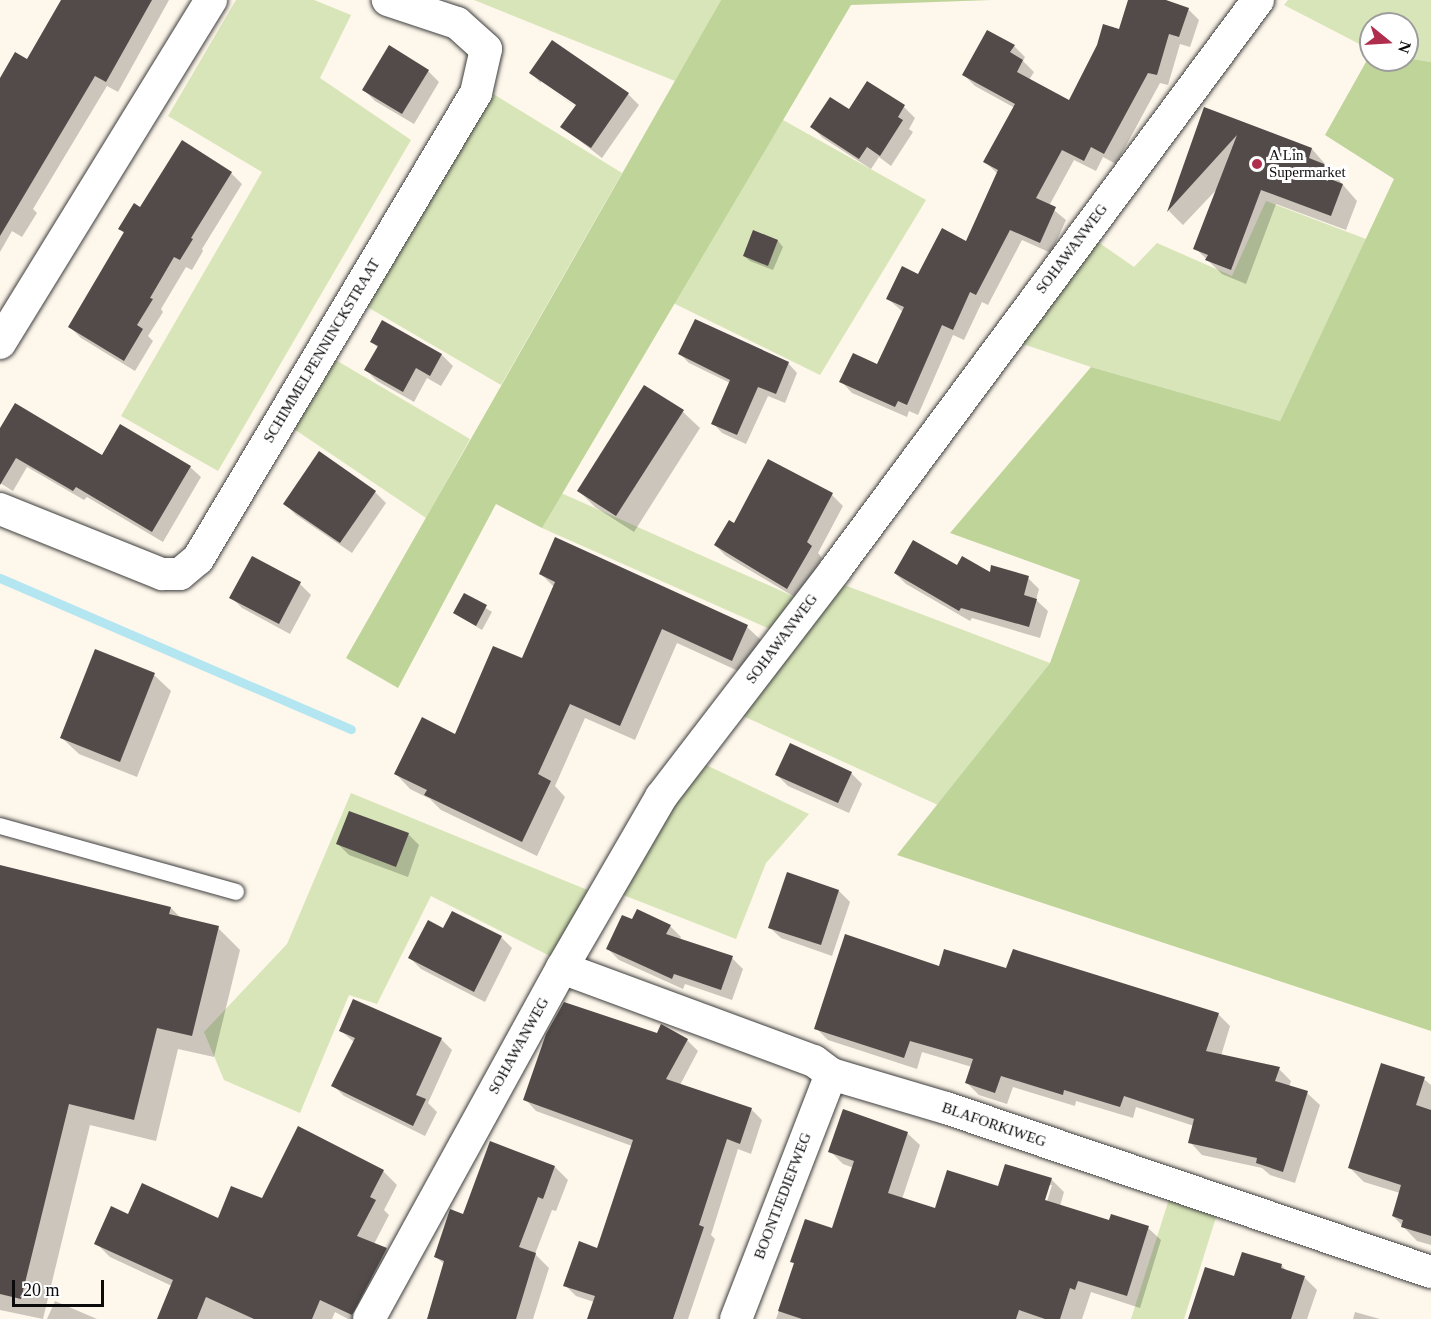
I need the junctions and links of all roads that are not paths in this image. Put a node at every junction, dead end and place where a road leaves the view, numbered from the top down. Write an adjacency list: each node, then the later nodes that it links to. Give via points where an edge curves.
1 (211, 0): 4 (street)
2 (388, 0): 5 (street, SCHIMMELPENNINCKSTRAAT, via 457,22 486,49 476,93 198,559 180,574 162,574)
3 (1258, 0): 8 (street, SOHAWANWEG, via 661,798)
4 (0, 343)
5 (0, 509)
6 (0, 826): 7 (lane)
7 (237, 892)
8 (562, 968): 9 (street, BLAFORKIWEG, via 814,1061); 11 (street, SOHAWANWEG)
9 (831, 1074): 10 (street, BLAFORKIWEG, via 946,1108); 12 (street, BOONTJEDIEFWEG)
10 (1431, 1272)
11 (369, 1319)
12 (736, 1319)

